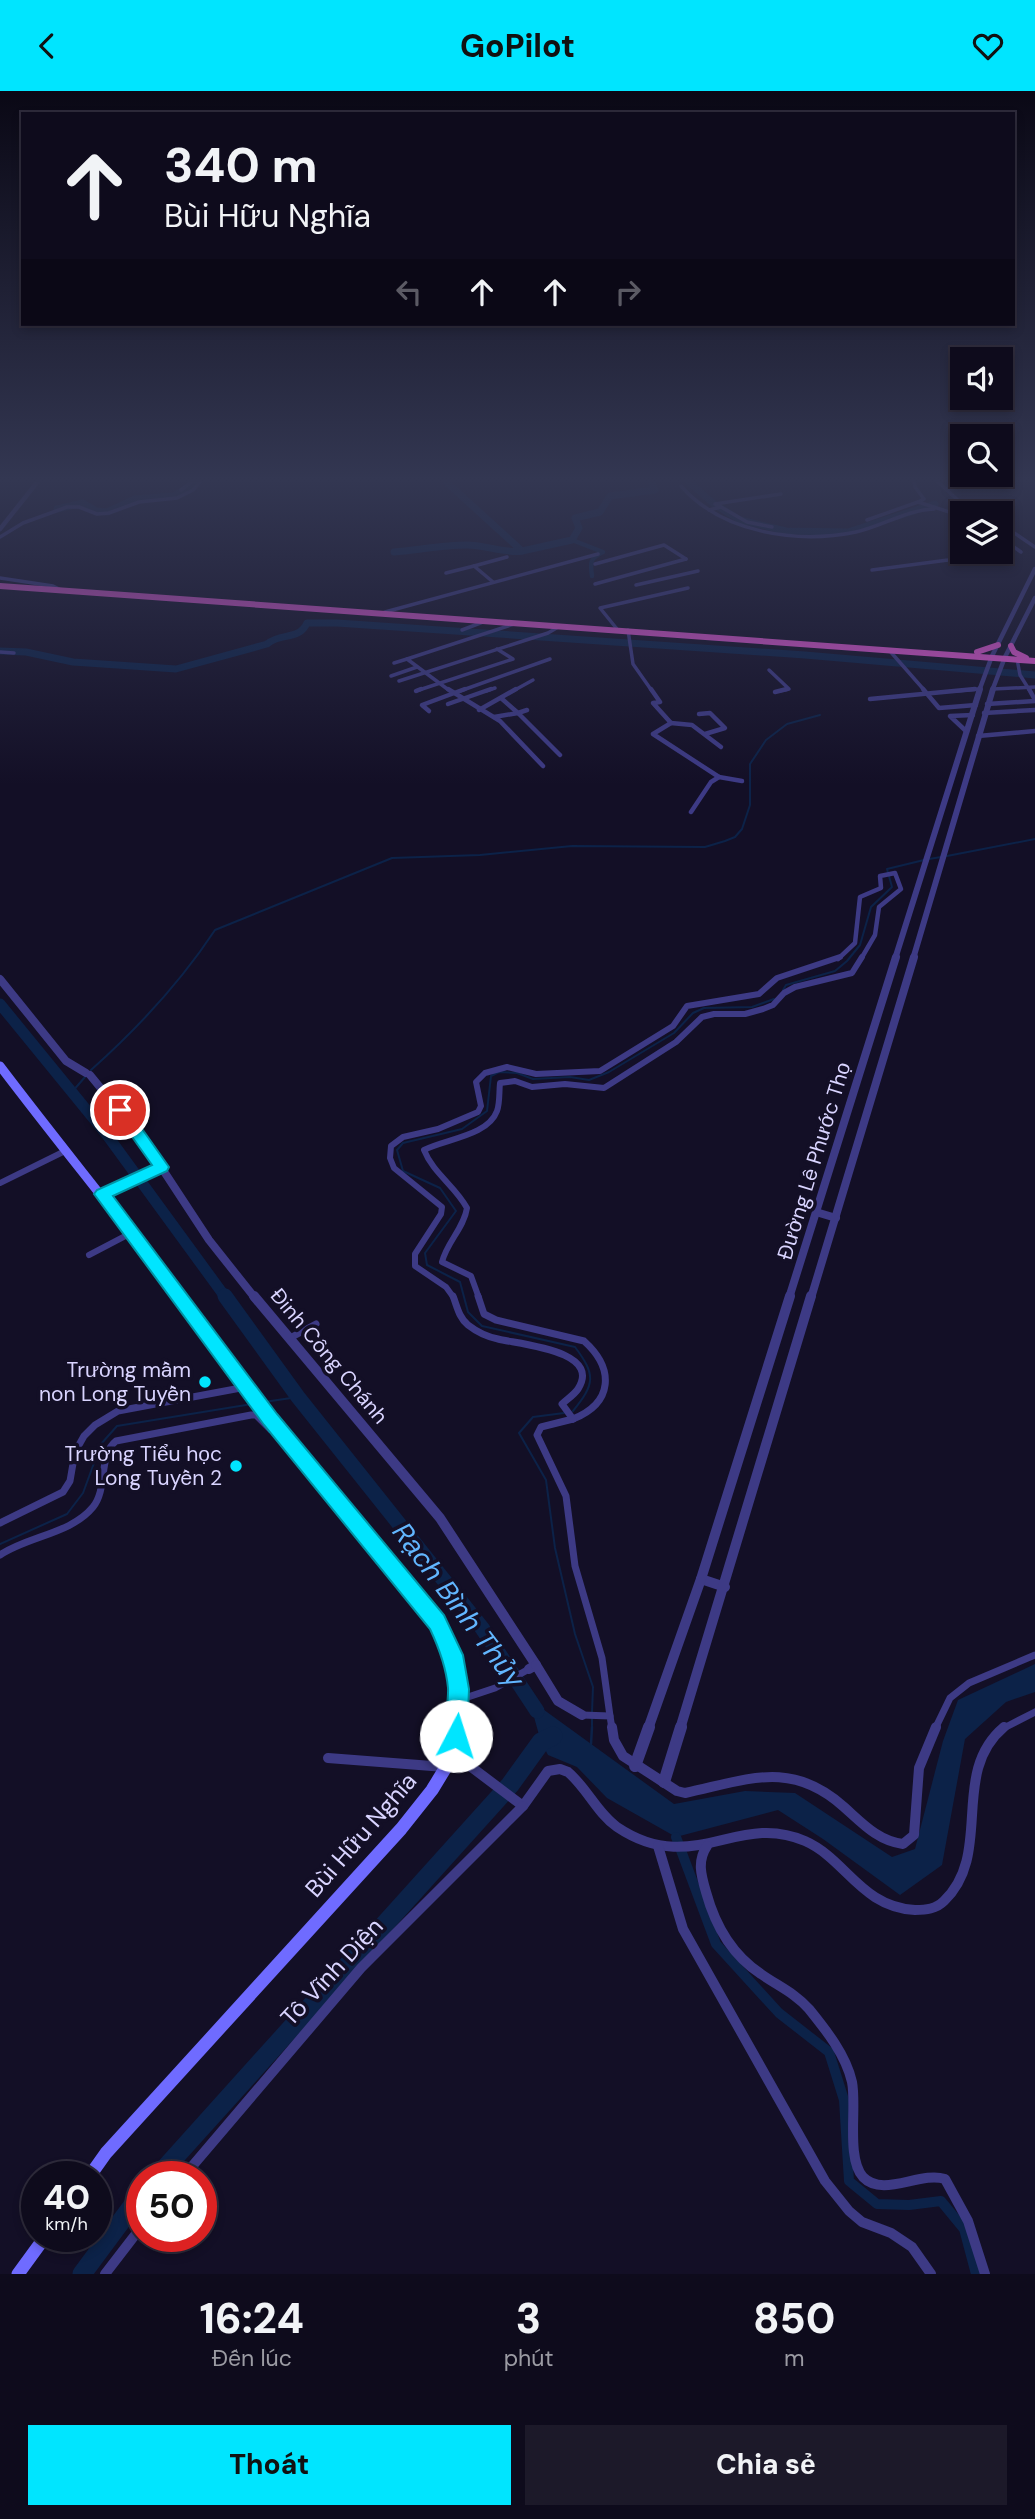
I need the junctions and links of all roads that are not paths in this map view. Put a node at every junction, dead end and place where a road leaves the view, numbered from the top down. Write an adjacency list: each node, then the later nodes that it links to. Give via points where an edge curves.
1 (26, 582): 11 (street)
2 (493, 582): 14 (street)
3 (603, 582): 7 (street)
4 (638, 582): 8 (street)
5 (650, 582): 8 (street)
6 (1029, 582): 21 (street, Đường Lê Phước Thọ)
7 (595, 584)
8 (641, 584): 12 (street, via 636,586)
9 (0, 586): 11 (highway)
10 (688, 589): 12 (street)
11 (61, 590): 14 (highway)
12 (648, 597): 18 (street, via 600,608)
13 (1035, 598): 22 (street, Đường Lê Phước Thọ)
14 (385, 612): 15 (highway)
15 (489, 620): 16 (highway); 19 (street)
16 (519, 622): 17 (highway); 30 (street)
17 (561, 625): 18 (highway); 24 (street)
18 (617, 629): 20 (highway)
19 (462, 630)
20 (628, 630): 23 (highway); 71 (street, via 634,664 660,702 654,705)
21 (998, 645): 27 (highway); 28 (street, Đường Lê Phước Thọ)
22 (1011, 646): 29 (street, Đường Lê Phước Thọ); 33 (highway)
23 (887, 648): 27 (highway); 52 (street)
24 (497, 649): 39 (street); 43 (street, via 513,659)
25 (0, 652): 26 (street)
26 (14, 653)
27 (962, 654): 28 (highway); 35 (highway)
28 (992, 656): 29 (highway); 35 (street, Đường Lê Phước Thọ)
29 (1005, 657): 32 (highway); 37 (street, Đường Lê Phước Thọ)
30 (407, 659): 34 (street); 36 (street)
31 (550, 659): 51 (street)
32 (1018, 660): 33 (highway); 37 (highway); 44 (street)
33 (1033, 661)
34 (394, 663)
35 (989, 666): 47 (street, Đường Lê Phước Thọ)
36 (417, 667): 39 (street); 40 (street)
37 (1001, 667): 48 (street, Đường Lê Phước Thọ)
38 (769, 670): 50 (street, via 789,689)
39 (424, 673): 42 (street); 43 (street)
40 (391, 675)
41 (533, 680): 53 (street)
42 (399, 681)
43 (439, 683): 49 (street); 51 (street)
44 (1027, 687): 45 (street); 48 (street); 56 (street)
45 (1035, 687)
46 (495, 688): 55 (street)
47 (980, 689): 52 (street); 59 (street, Đường Lê Phước Thọ)
48 (993, 689): 57 (street, Đường Lê Phước Thọ)
49 (416, 691)
50 (775, 692)
51 (452, 693): 55 (street); 64 (street, via 422,705)
52 (925, 693): 54 (street); 60 (street)
53 (501, 698): 61 (street); 65 (street)
54 (870, 699)
55 (462, 700): 58 (street); 61 (street)
56 (1035, 700): 57 (street)
57 (987, 704): 66 (street, Đường Lê Phước Thọ)
58 (448, 705)
59 (976, 705): 60 (street); 68 (street, Đường Lê Phước Thọ)
60 (939, 708): 69 (street)
61 (480, 710): 70 (street)
62 (527, 710): 65 (street)
63 (1035, 710): 66 (street)
64 (429, 711)
65 (518, 713): 70 (street); 79 (street)
66 (984, 713): 75 (street, Đường Lê Phước Thọ)
67 (699, 714): 74 (street, via 710,713 725,728)
68 (972, 715): 69 (street); 73 (street, Đường Lê Phước Thọ)
69 (950, 716): 73 (street)
70 (494, 717): 80 (street)
71 (670, 723): 74 (street, via 692,725); 81 (street, via 653,734)
72 (1035, 731): 75 (street)
73 (967, 732): 76 (street, Đường Lê Phước Thọ)
74 (705, 734): 77 (street)
75 (978, 736): 78 (street, Đường Lê Phước Thọ)
76 (963, 745): 78 (street); 84 (street, Đường Lê Phước Thọ)
77 (721, 747)
78 (974, 748): 85 (street, Đường Lê Phước Thọ)
79 (561, 755)
80 (544, 766)
81 (719, 778): 82 (street); 83 (street, via 711,782)
82 (742, 781)
83 (691, 812)
84 (914, 901): 85 (street); 92 (street, Đường Lê Phước Thọ)
85 (930, 905): 93 (street, Đường Lê Phước Thọ)
86 (0, 979): 89 (street, Đinh Công Chánh, via 66,1061 88,1074 120,1110)
87 (0, 1066): 88 (main road)
88 (65, 1151): 90 (street); 91 (main road)
89 (162, 1167): 91 (street); 97 (street, Đinh Công Chánh, via 215,1248)
90 (0, 1183)
91 (102, 1194): 94 (main road)
92 (816, 1212): 93 (street); 103 (street, Đường Lê Phước Thọ)
93 (836, 1218): 104 (street, Đường Lê Phước Thọ)
94 (131, 1234): 95 (street); 98 (main road)
95 (89, 1255)
96 (316, 1324): 97 (street)
97 (290, 1338): 106 (street, Đinh Công Chánh, via 440,1518)
98 (248, 1390): 100 (main road, Bùi Hữu Nghĩa); 101 (street, via 118,1411 87,1430 79,1441 65,1490)
99 (573, 1419): 99 (street, via 601,1400 606,1380 602,1364 584,1341 484,1314 471,1276 442,1262 466,1219 467,1207 424,1149 474,1131 493,1118 503,1080 532,1087 565,1084 604,1089 683,1037 702,1017 763,1009 795,987 852,973 875,935 879,907 901,889 895,873 879,877 882,885 878,890 860,897 855,943 836,960 777,978 759,994 690,1005 681,1010 673,1026 600,1071 492,1070 476,1082 478,1112 403,1137 391,1146 390,1158 400,1177 429,1193 442,1207 415,1254 415,1266 451,1292 458,1313 471,1328 570,1358 579,1367 581,1379 564,1401 564,1410); 110 (street, via 541,1427 537,1435 566,1496 575,1566 602,1658)
100 (284, 1434): 102 (street, via 251,1415 114,1443 109,1449 103,1492 92,1510); 107 (main road, Bùi Hữu Nghĩa, via 437,1622 452,1655)
101 (0, 1523)
102 (0, 1555)
103 (701, 1579): 104 (street); 113 (street, Đường Lê Phước Thọ)
104 (725, 1587): 115 (street, Đường Lê Phước Thọ)
105 (1035, 1655): 115 (street, via 969,1683 950,1697 919,1767 914,1835 903,1844 872,1831 825,1793 788,1777 770,1776 685,1793)
106 (532, 1667): 107 (street); 109 (street, Đinh Công Chánh, via 556,1701)
107 (459, 1700): 111 (main road, Bùi Hữu Nghĩa)
108 (1035, 1712): 118 (street, via 1000,1729 980,1755 974,1771 966,1866 947,1900 935,1908 912,1910 881,1902 816,1846 794,1837 766,1832)
109 (582, 1715): 110 (street)
110 (608, 1716): 113 (street, via 621,1757)
111 (454, 1754): 114 (main road, Bùi Hữu Nghĩa); 116 (street)
112 (328, 1758): 114 (street)
113 (635, 1766): 115 (street)
114 (448, 1767): 119 (main road, Bùi Hữu Nghĩa, via 401,1829)
115 (664, 1782)
116 (519, 1804): 117 (street, Tô Vĩnh Diện, via 545,1774 560,1769 577,1779 611,1823); 120 (street, Tô Vĩnh Diện, via 361,1968)
117 (661, 1846): 118 (street); 125 (street, via 683,1929 825,2181 862,2222 912,2247)
118 (703, 1847): 126 (street, via 699,1866 713,1919 755,1971 793,1993 845,2063 853,2087 856,2160 862,2175 885,2184 929,2176 945,2179 968,2221)
119 (100, 2161)
120 (197, 2161)
121 (126, 2247): 124 (street)
122 (34, 2252): 123 (main road)
123 (18, 2274)
124 (105, 2274)
125 (931, 2274)
126 (985, 2274)

